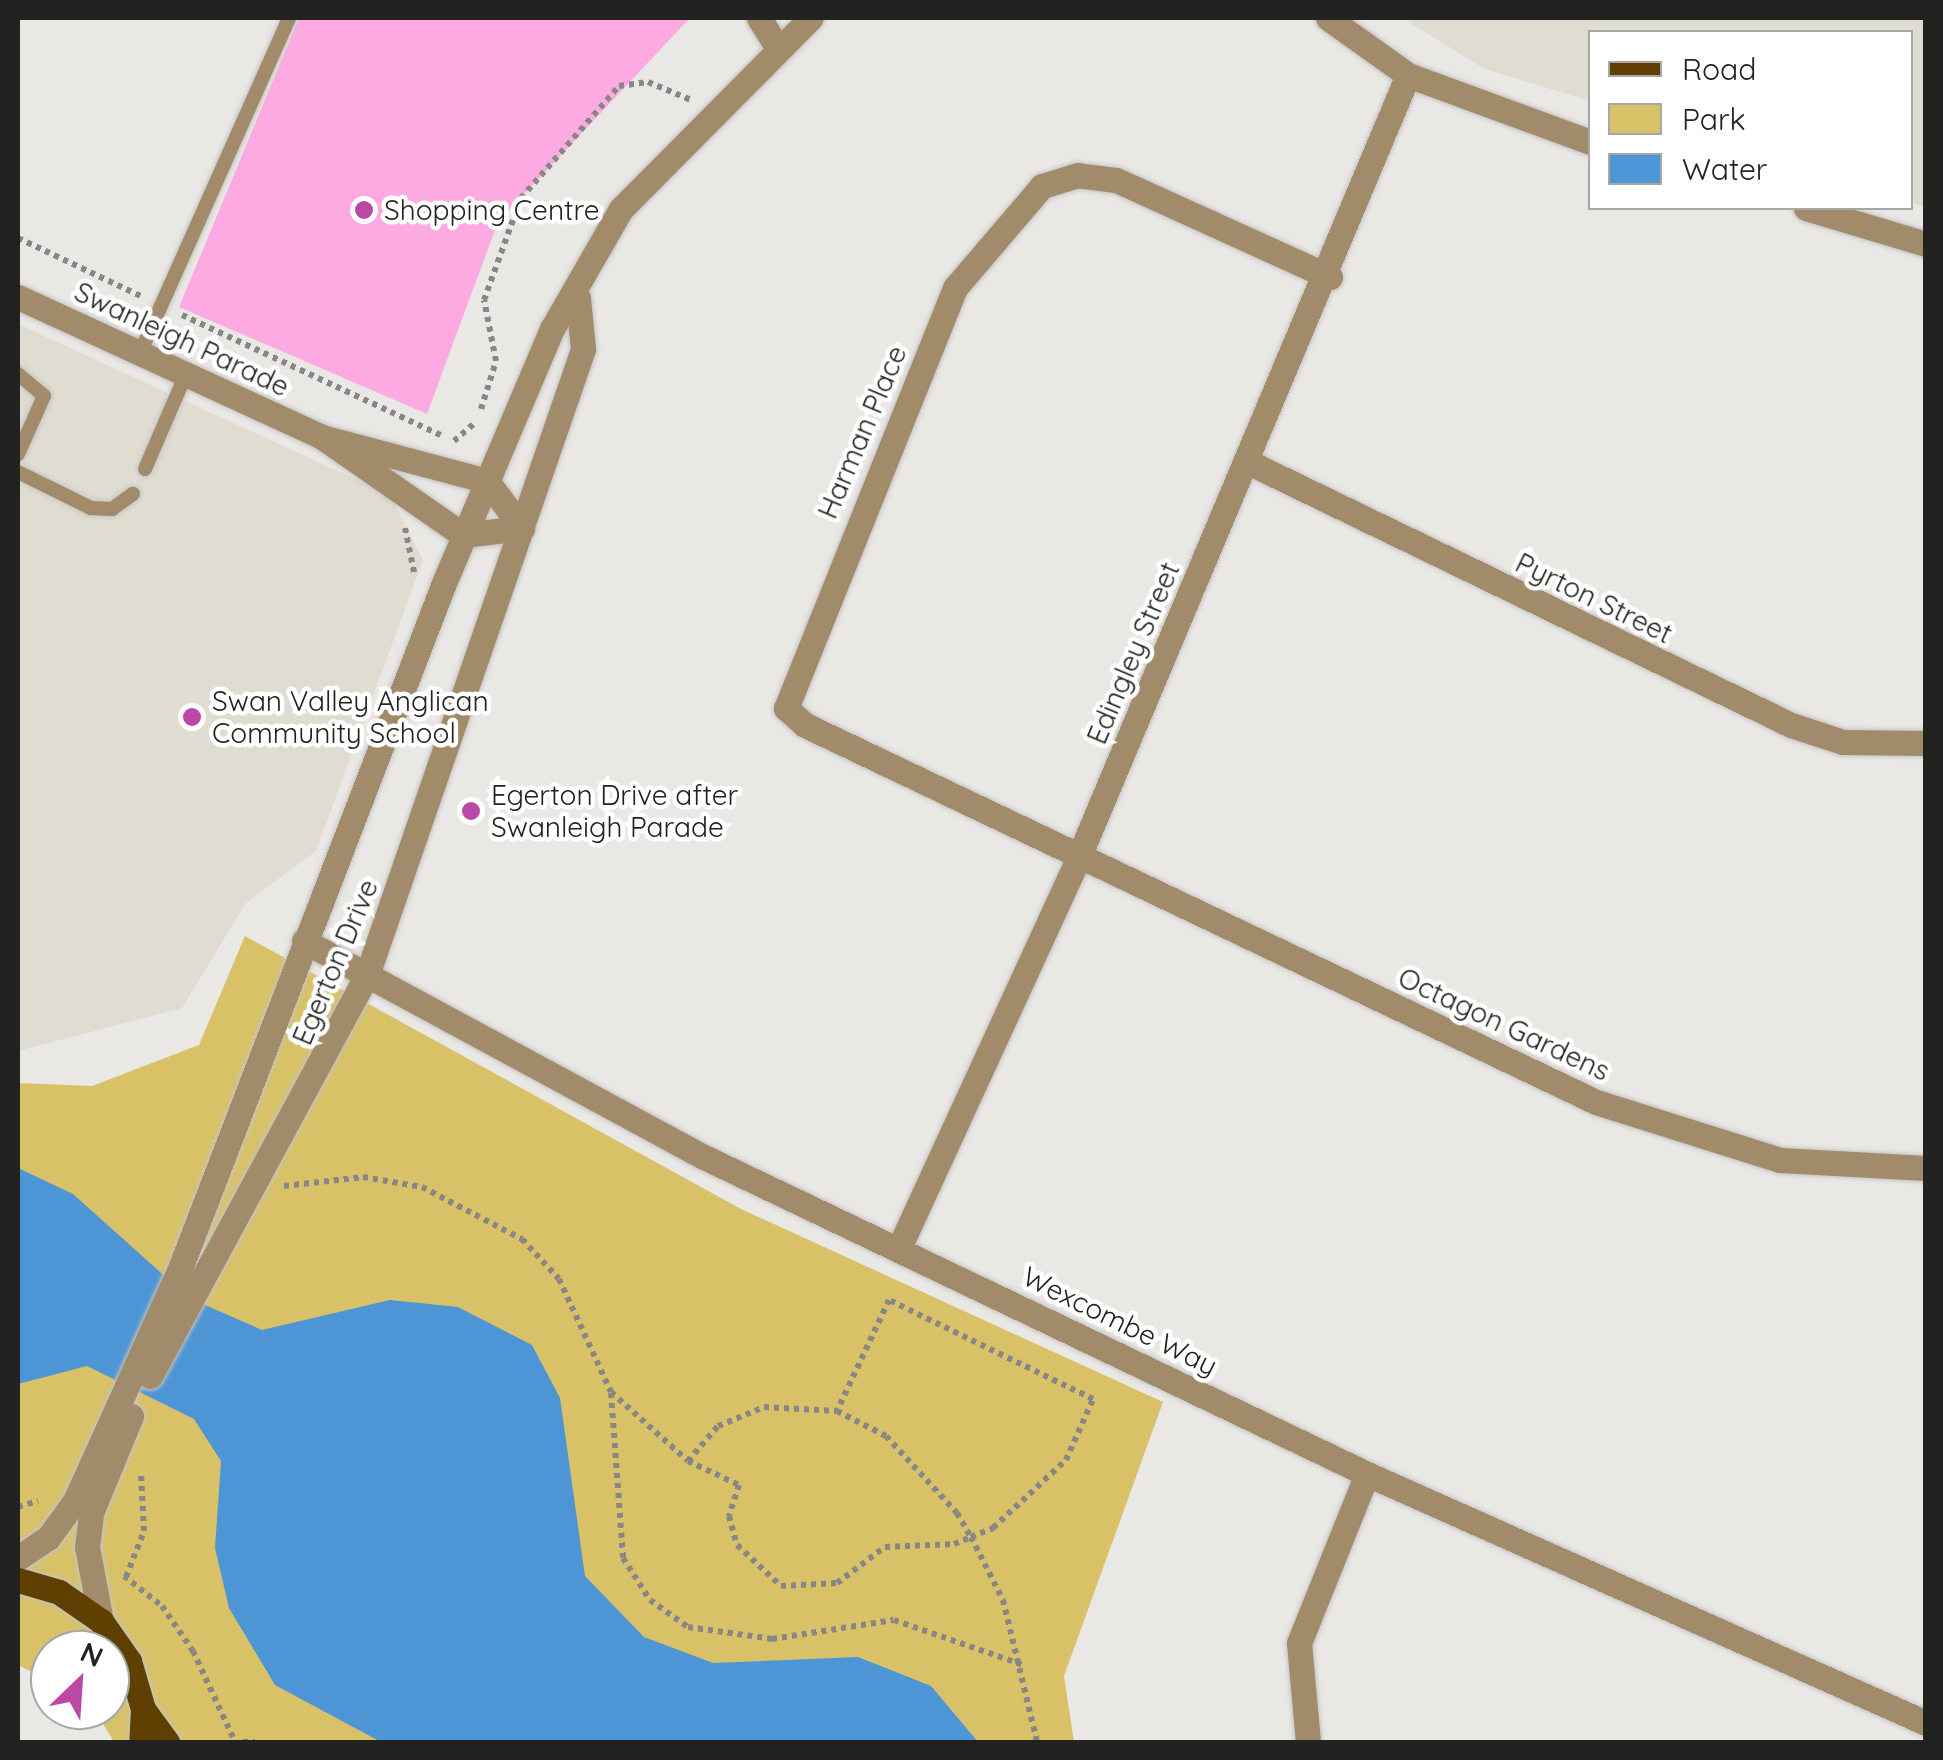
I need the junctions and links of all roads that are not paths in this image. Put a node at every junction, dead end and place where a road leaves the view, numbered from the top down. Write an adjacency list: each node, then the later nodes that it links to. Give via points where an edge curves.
1 (289, 18): 13 (lane)
2 (759, 18): 5 (street)
3 (810, 18): 5 (street, Egerton Drive)
4 (1328, 18): 6 (street)
5 (775, 44): 12 (street, Egerton Drive, via 621,209)
6 (1408, 74): 7 (street); 10 (street, Edingley Street)
7 (1588, 141)
8 (1813, 210): 9 (street)
9 (1926, 244)
10 (1330, 277): 18 (street, Edingley Street); 26 (street, Harman Place, via 1116,180 1078,175 1042,186 955,288 788,686 786,708 805,726)
11 (18, 296): 13 (street, Swanleigh Parade)
12 (578, 298): 21 (street, Egerton Drive, via 552,330); 23 (street, Egerton Drive, via 583,349)
13 (140, 353): 15 (street, Swanleigh Parade)
14 (18, 374): 17 (lane, via 44,396)
15 (186, 374): 16 (street, Swanleigh Parade); 19 (lane)
16 (322, 437): 21 (street, Swanleigh Parade); 24 (street, Swanleigh Parade)
17 (18, 454)
18 (1248, 462): 25 (street, Pyrton Street, via 1791,725 1843,742); 26 (street, Edingley Street)
19 (146, 469)
20 (18, 472): 22 (lane, via 102,510)
21 (488, 481): 23 (street); 24 (street, Egerton Drive)
22 (134, 494)
23 (522, 528): 24 (street); 28 (street, Egerton Drive)
24 (463, 535): 27 (street, Egerton Drive)
25 (1926, 743)
26 (1080, 854): 29 (street, Octagon Gardens, via 1663,1128 1780,1160); 30 (street, Edingley Street)
27 (304, 941): 28 (street, Wexcombe Way); 31 (street, Egerton Drive)
28 (367, 975): 30 (street, Wexcombe Way, via 704,1157); 31 (street, Egerton Drive, via 327,1062)
29 (1926, 1168)
30 (899, 1248): 33 (street, Wexcombe Way)
31 (189, 1271): 32 (street, Egerton Drive)
32 (122, 1417): 34 (street, Egerton Drive, via 48,1538); 36 (street, Egerton Drive, via 92,1513 88,1556)
33 (1367, 1474): 38 (street, Wexcombe Way); 41 (street, via 1300,1643)
34 (18, 1558)
35 (18, 1580): 36 (main road, via 60,1592)
36 (100, 1620): 37 (main road, via 129,1661)
37 (143, 1708): 39 (main road); 40 (main road)
38 (1926, 1723)
39 (141, 1742)
40 (168, 1742)
41 (1308, 1742)

